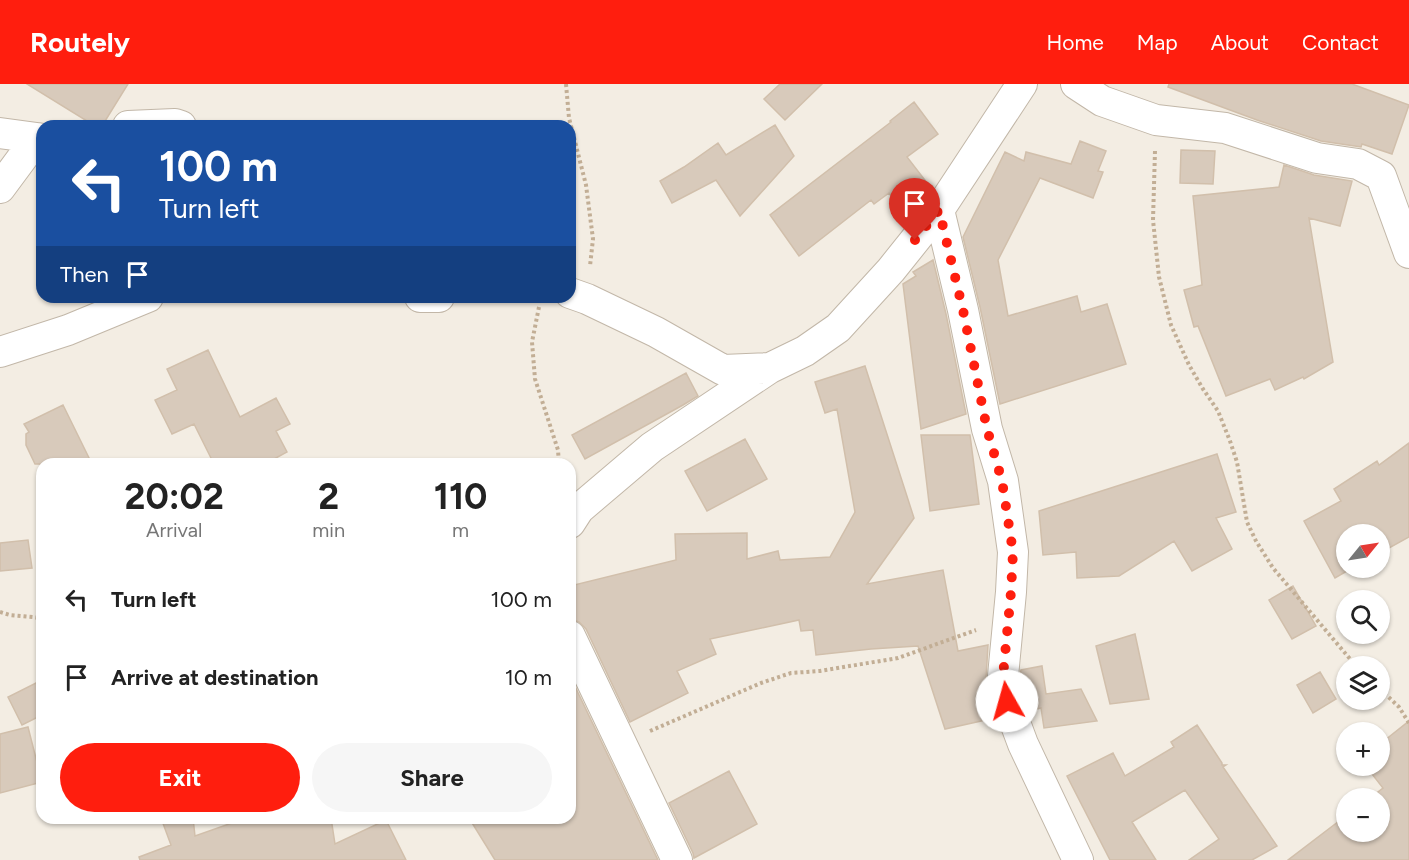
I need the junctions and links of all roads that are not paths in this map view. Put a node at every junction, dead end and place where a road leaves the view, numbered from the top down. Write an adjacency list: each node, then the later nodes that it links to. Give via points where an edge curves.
1 (1022, 84): 7 (street)
2 (1076, 84): 8 (street, via 1102,100 1156,120 1225,128 1317,158 1358,164 1381,176)
3 (0, 133): 4 (street)
4 (36, 138)
5 (36, 143): 6 (street)
6 (0, 188)
7 (939, 210): 12 (street, via 838,328 805,351); 16 (street, via 1002,481 1013,552 1003,676 1007,701)
8 (1409, 253)
9 (578, 296): 12 (street, via 656,332 723,370)
10 (133, 303): 11 (street)
11 (0, 352)
12 (770, 368): 13 (street, via 652,447)
13 (576, 514)
14 (576, 649): 15 (street)
15 (677, 860)
16 (1078, 860)

